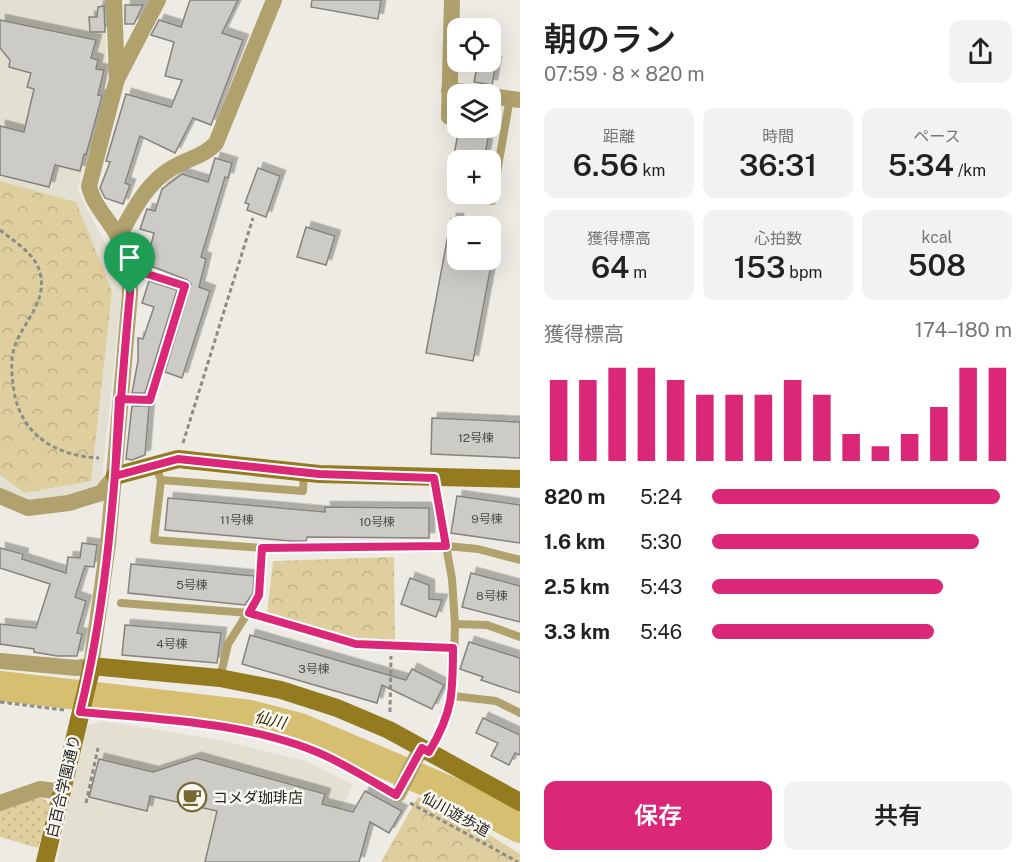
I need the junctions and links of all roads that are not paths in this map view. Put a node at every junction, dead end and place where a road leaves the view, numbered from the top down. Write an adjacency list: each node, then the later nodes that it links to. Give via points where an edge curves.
1 (114, 0): 5 (street)
2 (158, 0): 5 (street)
3 (274, 0): 9 (street, via 216,143 154,181)
4 (452, 0): 6 (street)
5 (117, 79): 9 (street, via 89,186)
6 (449, 84)
7 (515, 99): 8 (lane)
8 (501, 161)
9 (118, 238): 10 (street)
10 (130, 274): 11 (street); 11 (lane, via 141,272 185,286 150,400)
11 (119, 399): 12 (street)
12 (115, 468): 13 (street); 17 (street, via 101,493 69,503 28,508); 27 (street)
13 (158, 473): 14 (street, via 178,459); 14 (lane, via 303,491); 19 (lane, via 154,540)
14 (304, 473): 15 (street)
15 (434, 478): 16 (street); 18 (lane)
16 (520, 479)
17 (0, 496)
18 (446, 546): 19 (lane); 20 (lane, via 478,549); 23 (lane)
19 (262, 548): 22 (lane, via 259,595)
20 (520, 560)
21 (121, 603): 22 (lane)
22 (249, 613): 25 (lane, via 356,644); 28 (lane, via 228,644)
23 (455, 624): 24 (lane, via 487,625); 25 (lane)
24 (520, 637)
25 (453, 648): 29 (lane)
26 (0, 661): 27 (street)
27 (90, 670): 28 (street); 32 (street, 白百合学園通り)
28 (220, 678): 31 (street, via 281,690 337,708 389,730)
29 (453, 696): 30 (lane, via 496,701); 31 (lane, via 448,717)
30 (520, 712)
31 (422, 753): 34 (street); 36 (street)
32 (62, 792): 35 (street, via 40,789); 38 (street, 白百合学園通り)
33 (0, 794): 35 (lane)
34 (397, 794)
35 (18, 796): 37 (street)
36 (520, 802)
37 (0, 803)
38 (45, 862)

